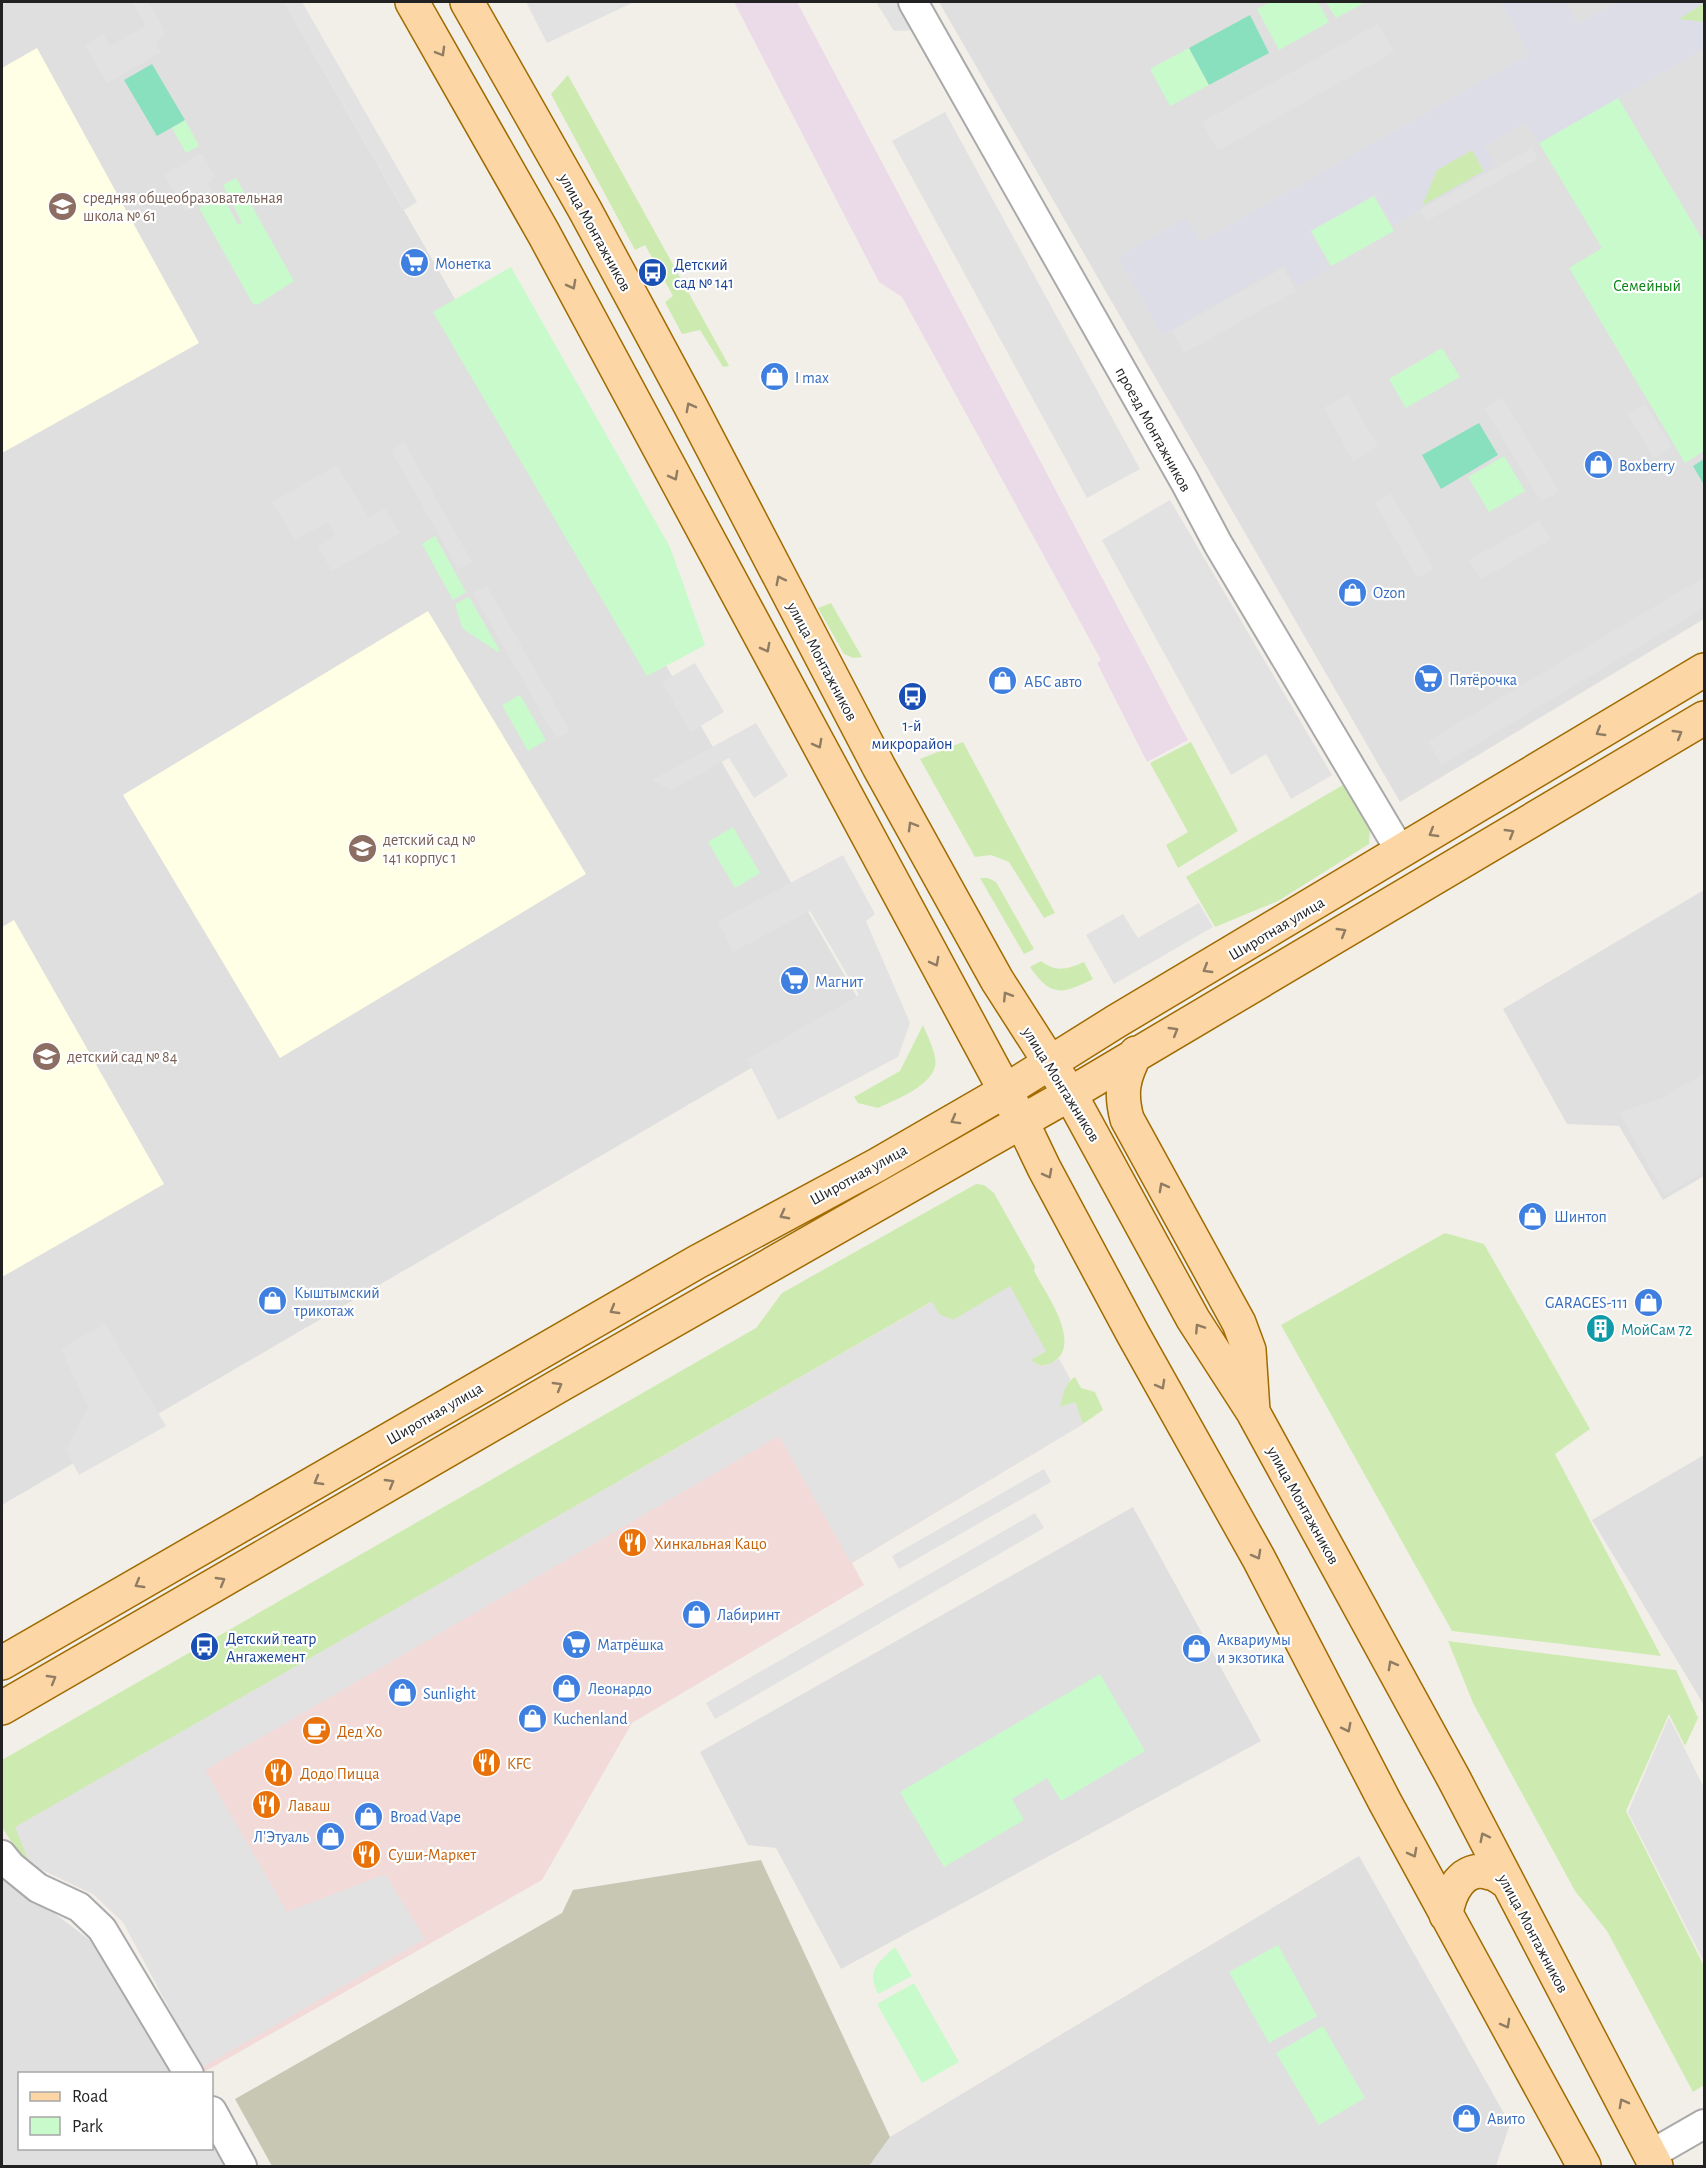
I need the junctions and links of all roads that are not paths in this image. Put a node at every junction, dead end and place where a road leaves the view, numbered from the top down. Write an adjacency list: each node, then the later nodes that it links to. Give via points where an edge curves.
1 (412, 2): 9 (main road, one-way to 9, via 544,234)
2 (467, 2): 8 (main road, улица Монтажников, one-way to 2, via 997,980 879,767 585,210)
3 (913, 2): 6 (street, проезд Монтажников, via 1218,544)
4 (1700, 674): 6 (main road, Широтная улица, one-way to 6)
5 (1704, 718): 7 (main road, one-way to 5)
6 (1401, 852): 8 (main road, Широтная улица, one-way to 8)
7 (1136, 1053): 10 (main road); 12 (main road, one-way to 7, via 1249,1350 1239,1323 1127,1119 1122,1099 1126,1074)
8 (1050, 1064): 9 (main road, Широтная улица); 10 (main road, улица Монтажников)
9 (1005, 1091): 11 (main road); 13 (main road, Широтная улица, one-way to 13, via 687,1268)
10 (1070, 1094): 11 (main road); 12 (main road, улица Монтажников, one-way to 10, via 1193,1319)
11 (1022, 1122): 14 (main road, one-way to 11); 17 (main road, one-way to 17)
12 (1253, 1412): 16 (main road, улица Монтажников, one-way to 12)
13 (2, 1663)
14 (2, 1708)
15 (2, 1855): 18 (street, via 38,1888 79,1908 102,1929)
16 (1507, 1882): 17 (main road, via 1491,1873 1469,1874 1453,1889); 21 (main road, улица Монтажников, one-way to 16)
17 (1446, 1915): 23 (main road, one-way to 23)
18 (188, 2072)
19 (213, 2113): 22 (street)
20 (1704, 2124): 21 (street)
21 (1653, 2161)
22 (242, 2166)
23 (1584, 2166)

